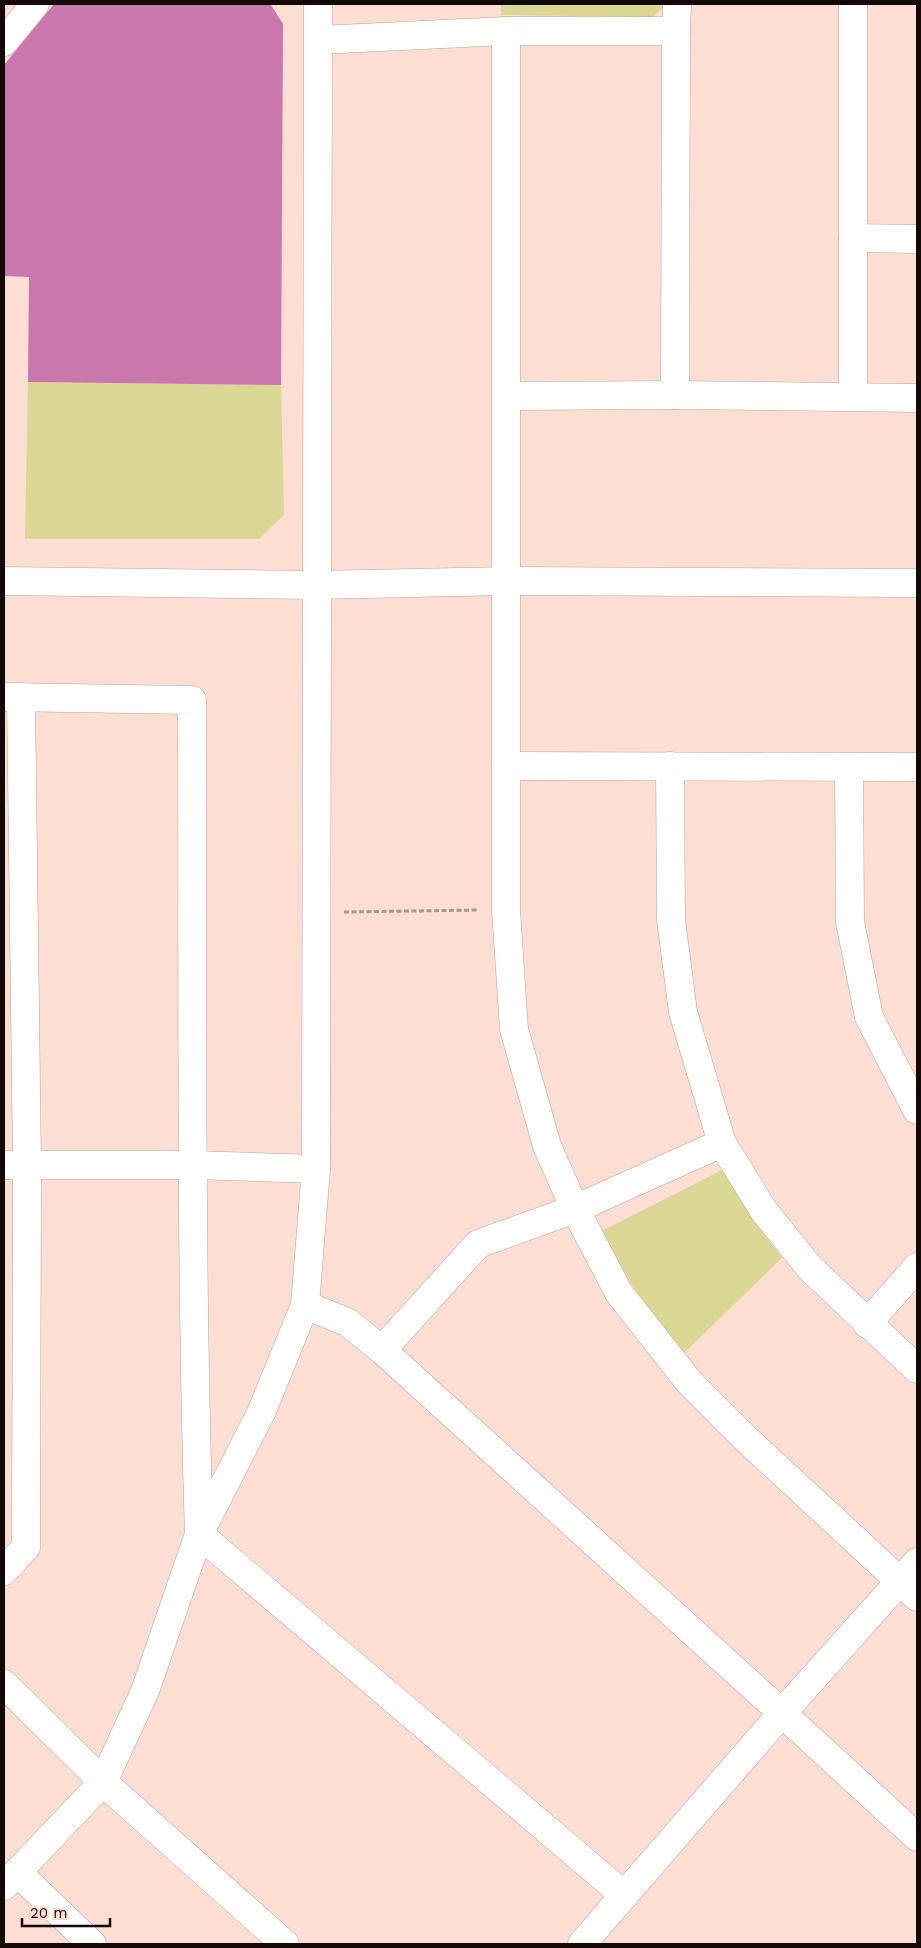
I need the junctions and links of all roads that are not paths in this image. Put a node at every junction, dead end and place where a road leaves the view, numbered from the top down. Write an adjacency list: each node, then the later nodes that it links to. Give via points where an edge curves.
1 (35, 4): 8 (street)
2 (316, 4): 7 (street)
3 (677, 4): 6 (street)
4 (853, 4): 9 (street)
5 (506, 31): 6 (street); 7 (street); 12 (street)
6 (676, 31): 11 (street)
7 (319, 40): 18 (street)
8 (4, 42)
9 (853, 238): 10 (street); 13 (street)
10 (917, 239)
11 (675, 395): 12 (street); 13 (street)
12 (507, 396): 16 (street)
13 (853, 396): 14 (street)
14 (917, 398)
15 (4, 581): 18 (street)
16 (506, 581): 17 (street); 18 (street); 20 (street)
17 (917, 583)
18 (316, 585): 28 (street)
19 (12, 697): 26 (street); 27 (street, via 192,700)
20 (506, 766): 21 (street); 29 (street, via 506,910 514,1028 547,1146)
21 (670, 766): 22 (street); 25 (street, via 671,920 683,1012)
22 (849, 767): 23 (street); 24 (street, via 850,922 853,941 869,1017)
23 (917, 767)
24 (917, 1110)
25 (722, 1142): 29 (street); 32 (street, via 764,1211 810,1268)
26 (15, 1165): 27 (street); 37 (street, via 26,1547)
27 (193, 1165): 28 (street); 35 (street)
28 (316, 1170): 31 (street)
29 (575, 1209): 33 (street, via 478,1244); 38 (street, via 619,1293 690,1383)
30 (917, 1267): 32 (street)
31 (306, 1306): 33 (street, via 347,1322); 35 (street, via 261,1413)
32 (867, 1324): 34 (street)
33 (382, 1350): 40 (street)
34 (917, 1370)
35 (199, 1534): 41 (street, via 144,1691); 44 (street)
36 (917, 1562): 38 (street)
37 (4, 1571)
38 (908, 1589): 40 (street)
39 (4, 1684): 41 (street)
40 (782, 1713): 42 (street); 44 (street)
41 (103, 1782): 43 (street); 46 (street)
42 (917, 1837)
43 (10, 1879): 45 (street)
44 (624, 1895): 47 (street)
45 (92, 1944)
46 (285, 1944)
47 (582, 1944)

